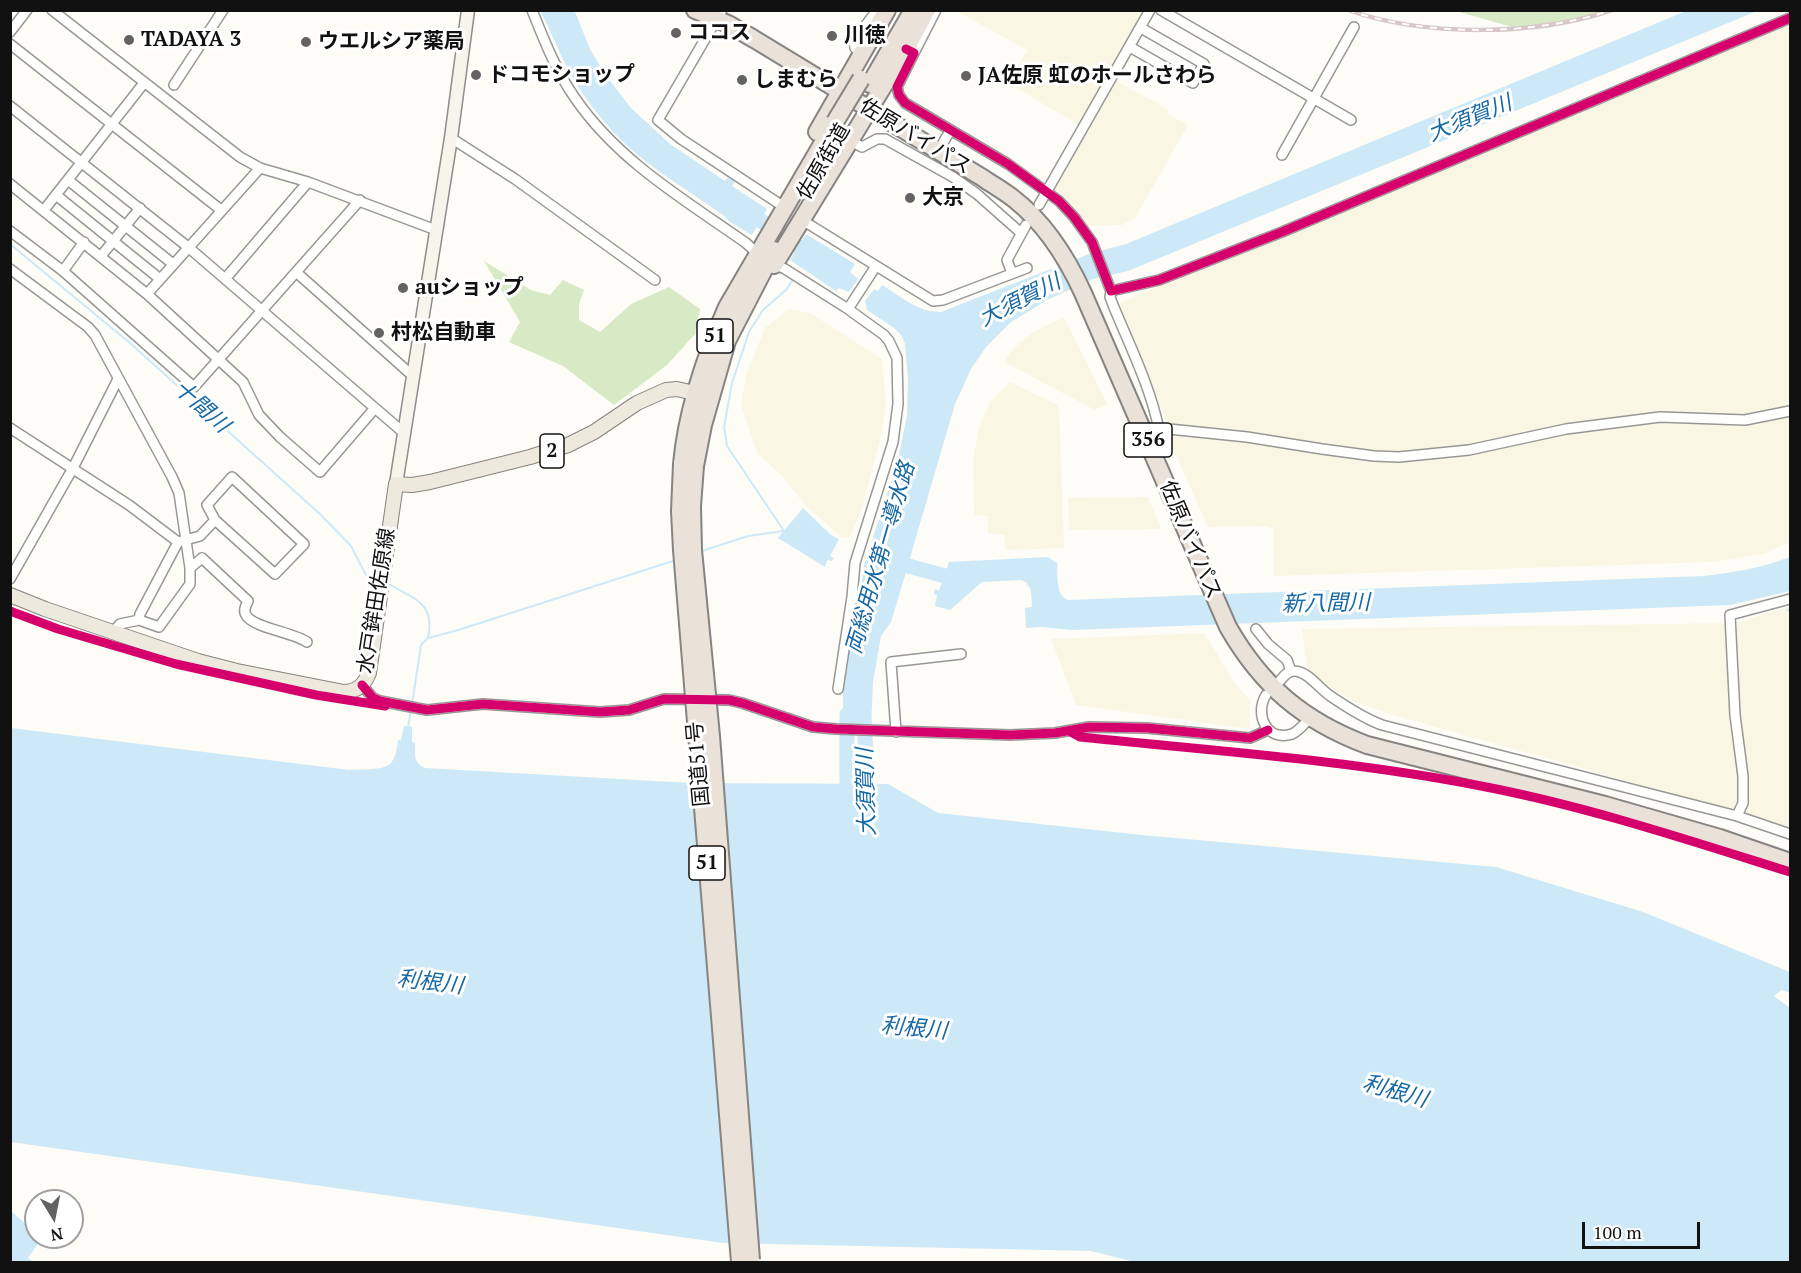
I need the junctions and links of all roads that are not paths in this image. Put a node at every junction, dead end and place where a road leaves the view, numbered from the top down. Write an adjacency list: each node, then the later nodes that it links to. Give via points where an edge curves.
1 (27, 10): 19 (street)
2 (52, 10): 25 (street)
3 (223, 10): 26 (street)
4 (468, 10): 35 (street)
5 (532, 10): 57 (street, via 548,50 574,97 594,123 657,181)
6 (695, 10): 15 (highway, 佐原バイパス / 356)
7 (877, 10): 23 (street, via 854,41 855,48)
8 (887, 10): 23 (highway)
9 (900, 10): 24 (highway, 佐原街道)
10 (913, 10): 24 (highway, 佐原街道)
11 (927, 10): 22 (highway)
12 (936, 10): 22 (street)
13 (1150, 10): 18 (street)
14 (1161, 10): 28 (street)
15 (719, 15): 27 (highway, 佐原バイパス / 356); 50 (street, via 658,120)
16 (1791, 18): 70 (street, via 1282,232 1159,280)
17 (1354, 27): 28 (street)
18 (1140, 28): 21 (street); 21 (street, via 1204,64 1192,83)
19 (10, 32)
20 (10, 44): 32 (street)
21 (1130, 47): 43 (street)
22 (910, 51): 30 (highway); 34 (street, via 897,87 899,95 905,103)
23 (862, 52): 27 (highway)
24 (865, 81): 33 (highway, 佐原街道, bridge)
25 (144, 83): 32 (street); 39 (street)
26 (174, 85)
27 (840, 91): 30 (highway, 佐原バイパス / 356); 50 (highway)
28 (1314, 98): 31 (street); 36 (street)
29 (10, 106): 38 (street)
30 (869, 110): 33 (highway); 37 (highway, 佐原バイパス / 356)
31 (1351, 120)
32 (112, 123): 38 (street); 49 (street)
33 (844, 130): 37 (street, via 862,147 885,139); 50 (highway, 佐原街道); 50 (highway)
34 (950, 131): 37 (street); 43 (street)
35 (451, 138): 52 (street); 68 (street)
36 (1282, 155)
37 (934, 158): 65 (street, via 953,177 1023,229 1007,260); 82 (highway, 佐原バイパス / 356, via 1016,200 1064,255)
38 (81, 162): 40 (street); 47 (street)
39 (260, 168): 41 (street); 49 (street)
40 (68, 180): 44 (street); 51 (street)
41 (308, 182): 45 (street); 67 (street)
42 (12, 189): 48 (street)
43 (1047, 192): 46 (street); 70 (street, via 1074,217 1092,242)
44 (56, 195): 48 (street); 54 (street)
45 (360, 200): 52 (street); 64 (street)
46 (1039, 205)
47 (140, 208): 51 (street); 56 (street)
48 (44, 210): 55 (street)
49 (221, 210): 56 (street)
50 (788, 216): 57 (highway); 57 (highway); 60 (street)
51 (126, 226): 54 (street); 59 (street)
52 (436, 230): 75 (street)
53 (10, 231): 63 (street)
54 (114, 241): 58 (street); 66 (street)
55 (84, 242): 58 (street); 63 (street)
56 (189, 247): 59 (street); 67 (street)
57 (766, 255): 72 (street); 77 (highway, 国道51号 / 51); 77 (highway, 国道51号 / 51, via 741,283 727,307 715,336)
58 (101, 256): 71 (street)
59 (173, 264): 66 (street)
60 (876, 266): 65 (street, via 933,301); 72 (street)
61 (1027, 268): 65 (street)
62 (13, 271): 69 (street); 76 (street, via 88,327)
63 (63, 271): 74 (street, via 195,387)
64 (296, 272): 73 (street); 75 (street)
65 (1012, 273)
66 (160, 279): 71 (street)
67 (225, 279): 73 (street)
68 (655, 280)
69 (10, 284)
70 (1110, 288): 82 (street, via 1113,305 1156,414)
71 (147, 294): 74 (street)
72 (848, 309): 100 (street, via 890,341 897,358 898,404 893,442 855,562)
73 (261, 311): 74 (street); 78 (street)
74 (219, 360): 78 (street, via 243,382 259,415 320,472)
75 (414, 377): 81 (street)
76 (118, 379): 84 (street); 87 (street, via 179,493)
77 (703, 395): 83 (highway, 国道51号 / 51); 85 (main road, 2, via 666,390 637,403 594,432 548,452 430,482)
78 (375, 408): 81 (street)
79 (1791, 411): 82 (street, via 1727,421 1660,417 1566,429 1469,450 1399,457 1203,431)
80 (10, 428): 84 (street)
81 (404, 433): 85 (street)
82 (1146, 436): 102 (highway, 佐原バイパス / 356, via 1228,627 1255,669)
83 (689, 465): 108 (highway, 国道51号 / 51, bridge, via 680,511 682,550); 109 (highway, 国道51号 / 51, bridge)
84 (73, 468): 87 (street); 89 (street)
85 (396, 484): 99 (main road, 水戸鉾田佐原線, via 372,660)
86 (215, 520): 86 (street, via 275,574 304,544 232,477 207,505); 87 (street, via 200,536)
87 (182, 541): 88 (street); 92 (street)
88 (190, 568): 92 (street, via 190,584 159,627); 95 (street, via 202,558 248,601 246,615 255,623)
89 (10, 579)
90 (10, 595): 94 (main road, 水戸鉾田佐原線)
91 (1791, 599): 105 (street, via 1730,615 1735,715 1743,776 1743,803)
92 (139, 620): 94 (street, via 120,624)
93 (1256, 629): 97 (street, via 1287,660)
94 (113, 632): 99 (main road, 水戸鉾田佐原線, via 237,671 344,692)
95 (307, 642)
96 (961, 654): 104 (street, via 891,662)
97 (1291, 671): 98 (street); 105 (street, via 1301,672 1367,720 1382,725)
98 (1279, 682)
99 (362, 685): 104 (street, via 380,701 427,710 483,704 600,712 629,710 664,699 733,701 813,727)
100 (838, 689)
101 (1266, 695): 103 (street, via 1261,715)
102 (1310, 718): 103 (street, via 1292,734 1278,735); 107 (highway, 佐原バイパス / 356, via 1367,745 1605,805)
103 (1268, 730): 104 (street, via 1250,738 1089,727 1019,735)
104 (896, 732)
105 (1737, 816): 106 (street)
106 (1791, 834)
107 (1791, 862)
108 (740, 1263)
109 (751, 1263)

